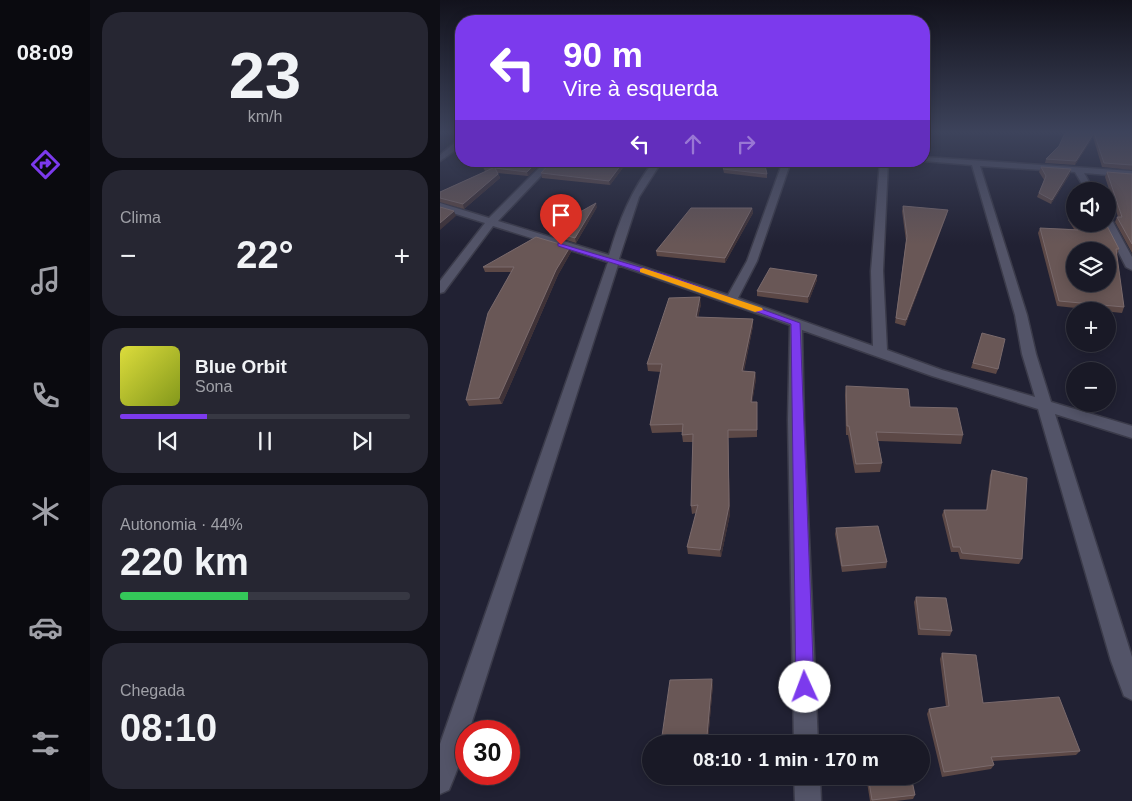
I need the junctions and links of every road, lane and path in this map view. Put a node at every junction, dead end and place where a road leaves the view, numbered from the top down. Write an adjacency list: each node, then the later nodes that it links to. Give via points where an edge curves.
1 (542, 170): 11 (street)
2 (650, 170): 13 (street, via 627,212)
3 (784, 170): 16 (street, via 752,261)
4 (883, 170): 18 (street, via 877,270)
5 (978, 170): 19 (street)
6 (1078, 170): 9 (street)
7 (1092, 170): 8 (street)
8 (1132, 174)
9 (1085, 182)
10 (440, 206): 11 (street)
11 (491, 222): 13 (street); 15 (street)
12 (1113, 232): 14 (street)
13 (613, 262): 16 (street); 23 (street)
14 (1132, 267)
15 (440, 289)
16 (732, 301): 17 (street)
17 (796, 323): 18 (street); 22 (street)
18 (880, 352): 19 (street, via 937,373)
19 (1046, 405): 20 (street); 21 (street)
20 (1132, 432)
21 (1132, 688)
22 (806, 735)
23 (440, 781)
24 (808, 785): 25 (street)
25 (808, 801)

